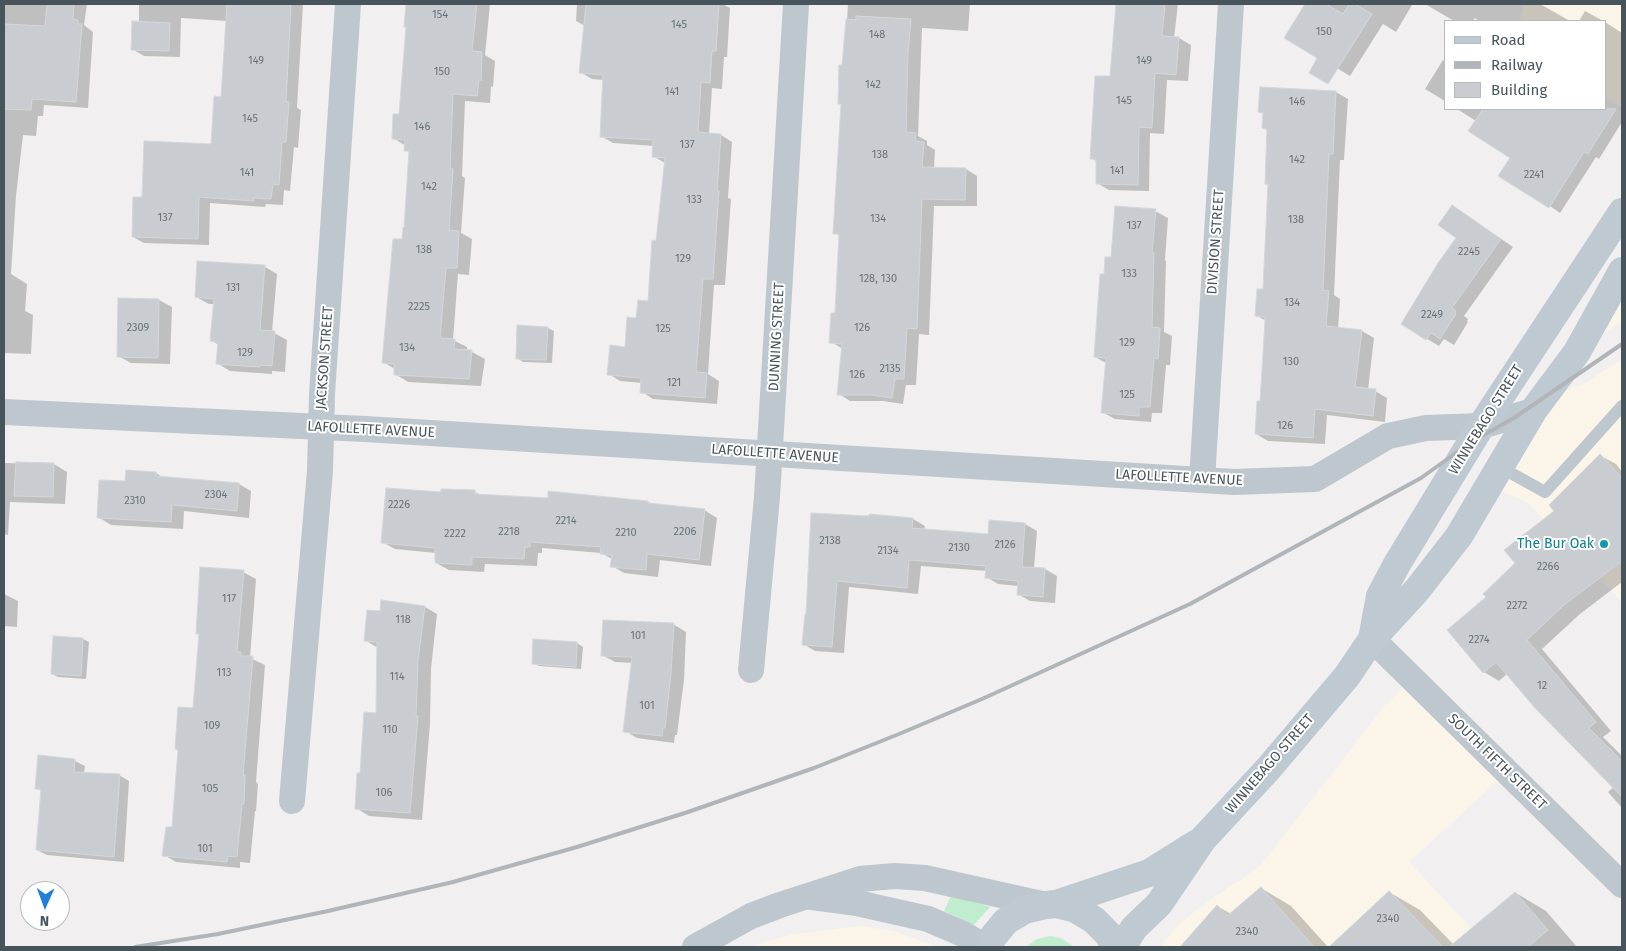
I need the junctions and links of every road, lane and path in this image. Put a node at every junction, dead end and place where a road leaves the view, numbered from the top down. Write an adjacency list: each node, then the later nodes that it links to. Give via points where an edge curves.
1 (348, 4): 10 (street, JACKSON STREET)
2 (796, 4): 11 (street, DUNNING STREET)
3 (1231, 4): 13 (street, DIVISION STREET)
4 (1622, 212): 9 (street, WINNEBAGO STREET)
5 (1622, 271): 7 (street, WINNEBAGO STREET, via 1577,352)
6 (1622, 406): 12 (lane, via 1545,492)
7 (1532, 411): 9 (street, LAFOLLETTE AVENUE); 12 (street, WINNEBAGO STREET)
8 (4, 412): 10 (street, LAFOLLETTE AVENUE)
9 (1481, 426): 13 (street, LAFOLLETTE AVENUE, via 1426,428 1388,436 1315,479); 14 (street, WINNEBAGO STREET, via 1380,596)
10 (320, 427): 11 (street, LAFOLLETTE AVENUE); 16 (street, JACKSON STREET, via 320,471)
11 (770, 453): 13 (street, LAFOLLETTE AVENUE); 15 (street, DUNNING STREET)
12 (1500, 467): 14 (street, WINNEBAGO STREET, via 1459,536 1417,590)
13 (1202, 480)
14 (1372, 639): 17 (street, WINNEBAGO STREET, via 1347,676); 18 (street, SOUTH FIFTH STREET)
15 (750, 670)
16 (292, 801)
17 (1203, 839): 20 (street, WINNEBAGO STREET, via 1149,872); 25 (street, WINNEBAGO STREET, via 1159,904 1134,928)
18 (1622, 884)
19 (809, 896): 20 (street, via 860,879 895,876 934,879); 21 (street, via 751,916); 22 (street, via 928,919 963,934)
20 (1051, 904): 23 (street, WINNEBAGO STREET, via 1025,910 1006,921); 24 (street, via 1076,909 1094,920)
21 (695, 947)
22 (978, 947)
23 (989, 947)
24 (1114, 947)
25 (1122, 947)

